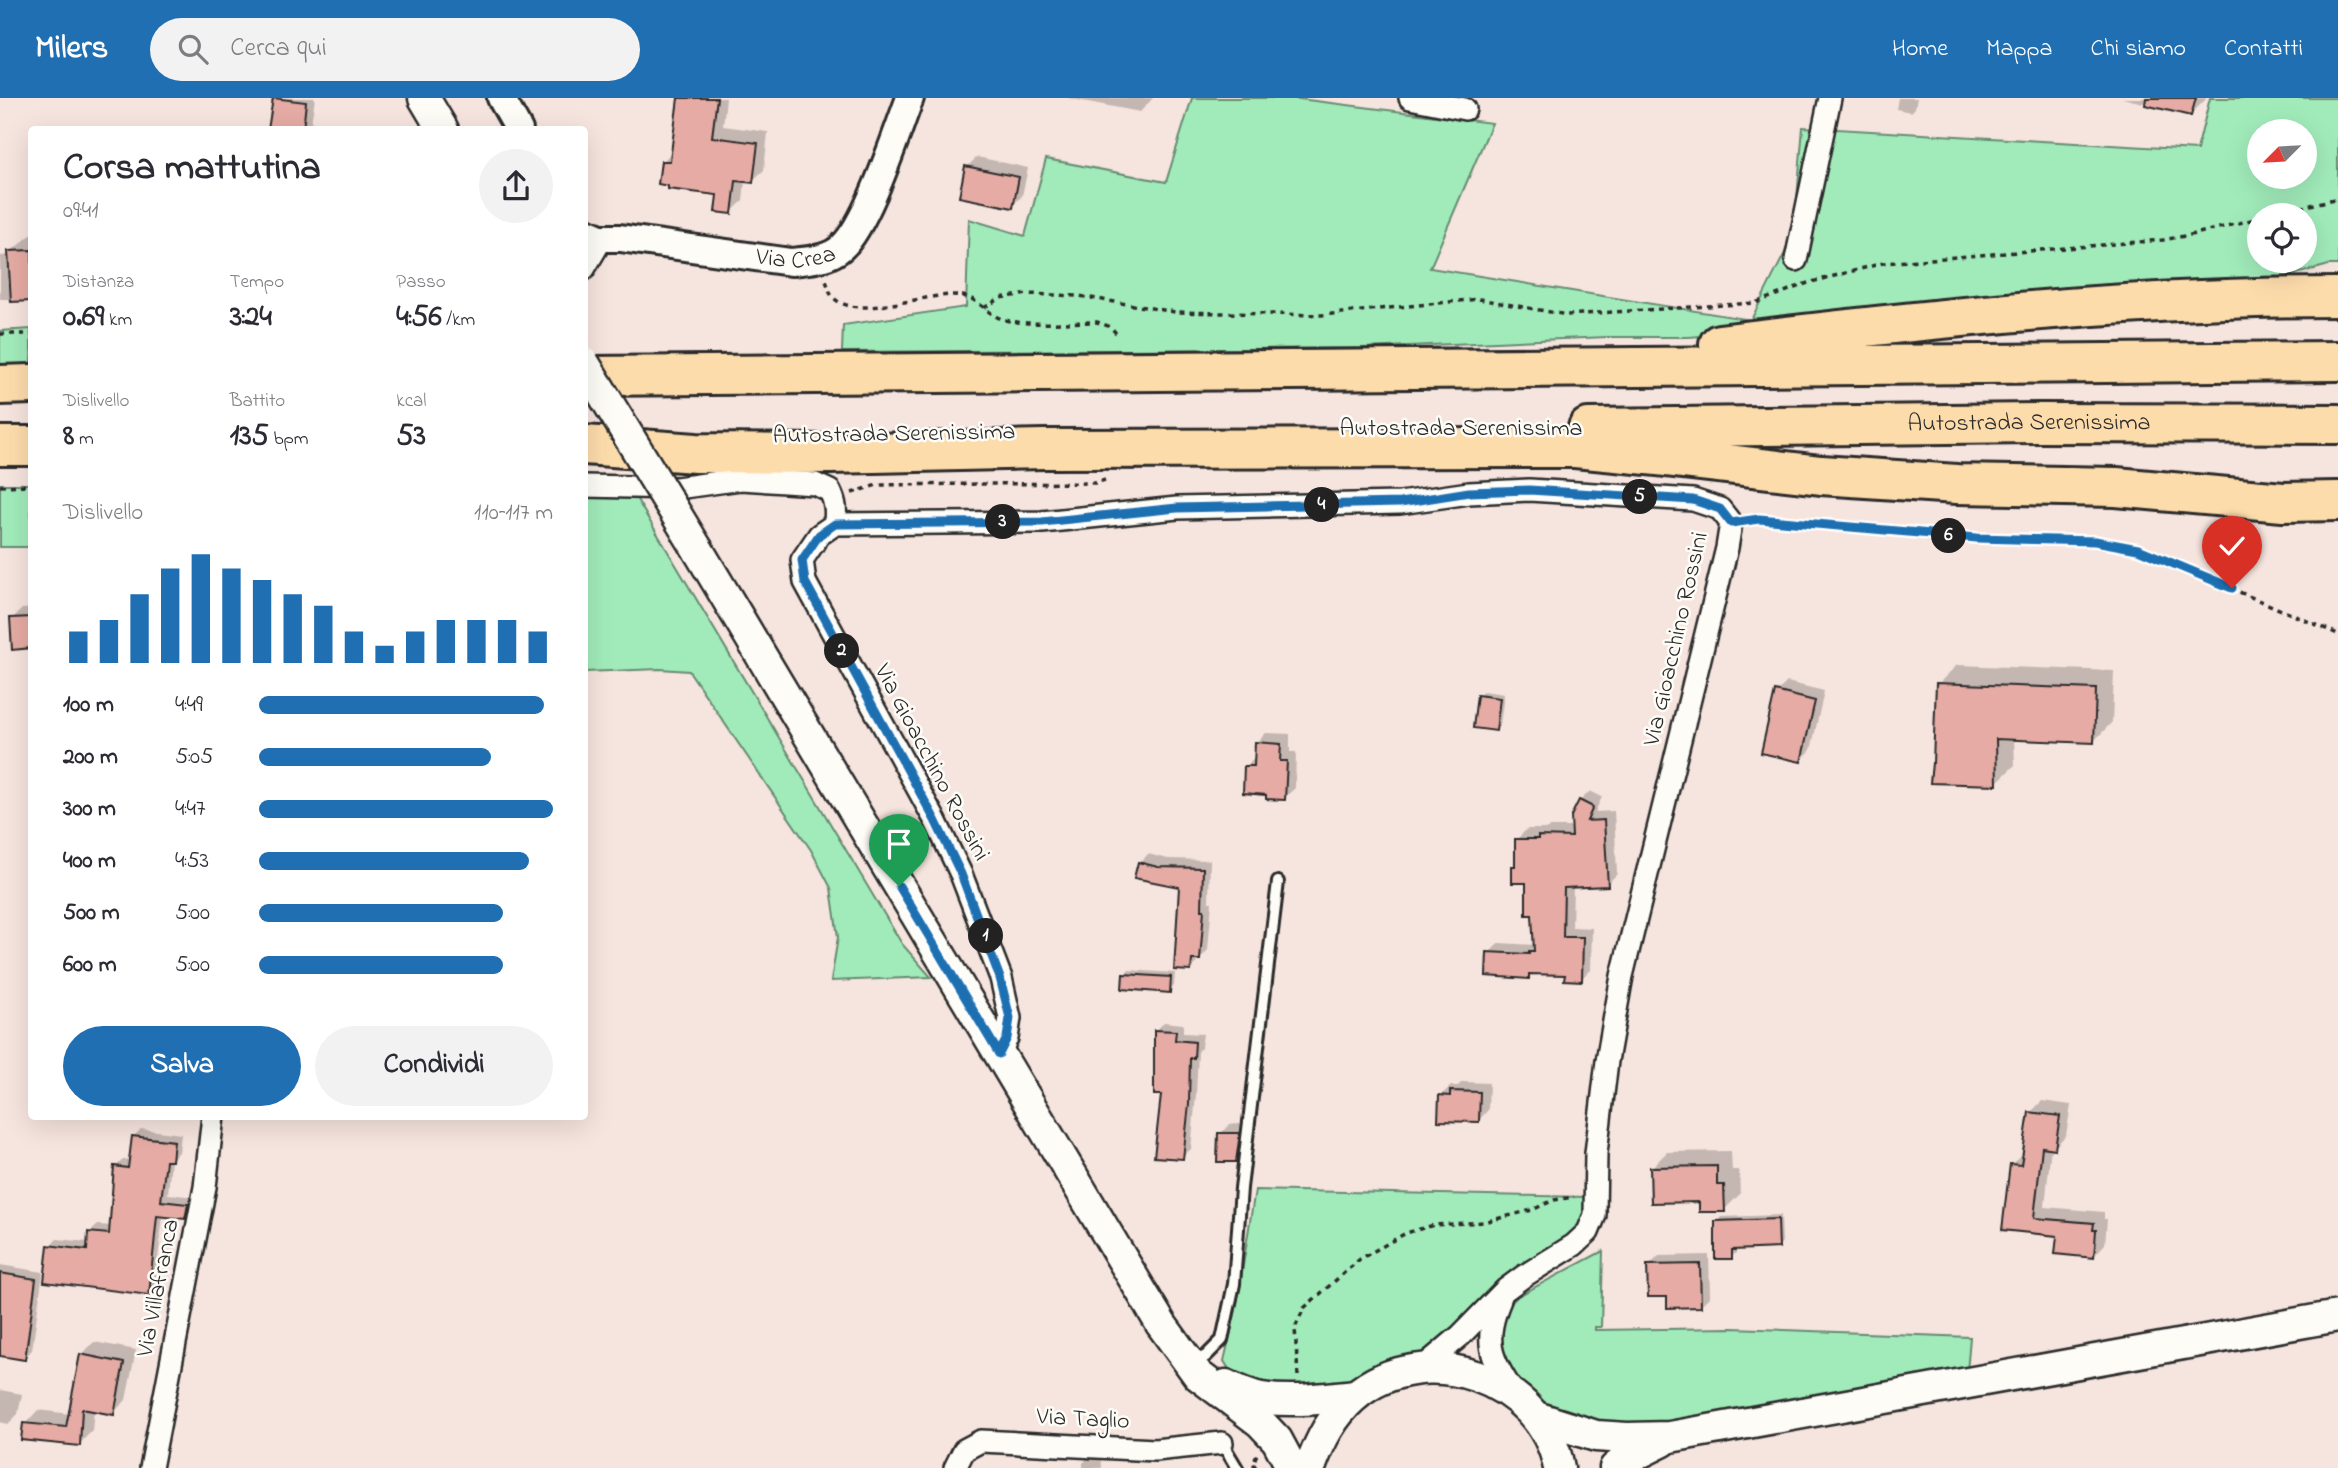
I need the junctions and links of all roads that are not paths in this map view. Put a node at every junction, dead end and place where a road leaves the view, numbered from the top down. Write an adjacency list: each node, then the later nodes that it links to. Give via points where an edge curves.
1 (424, 98): 7 (main road)
2 (501, 98): 8 (street)
3 (910, 98): 9 (street, Via Crea, via 867,207 852,234 830,255 791,262)
4 (1410, 98): 6 (street)
5 (1830, 98): 10 (street)
6 (1465, 108)
7 (441, 126)
8 (517, 126)
9 (592, 235)
10 (1796, 260)
11 (2338, 297): 13 (highway, via 2264,297 1948,317 1707,346 1644,345)
12 (2338, 361): 13 (highway)
13 (1507, 368): 15 (highway)
14 (588, 370): 27 (main road, bridge)
15 (588, 376)
16 (28, 384): 17 (highway)
17 (0, 385)
18 (2338, 424): 19 (highway, Autostrada Serenissima, via 2036,423)
19 (588, 439)
20 (588, 445): 24 (highway, via 695,453 830,454 1045,449 1575,449 1821,475 1956,484 2116,487 2283,502)
21 (0, 446): 22 (highway)
22 (28, 446)
23 (588, 486): 25 (street, via 677,488 741,478 815,484 831,491 836,502)
24 (2338, 501)
25 (835, 524): 27 (street, Via Gioacchino Rossini, via 819,535 802,560 805,582 961,874 1010,1018); 29 (street, Via Gioacchino Rossini, via 1042,522 1177,508 1400,503 1469,492 1529,490 1693,500 1720,509 1731,523 1622,976 1596,1153 1595,1215 1588,1232 1574,1245)
26 (1278, 882): 32 (lane, via 1234,1284 1222,1340)
27 (999, 1054): 32 (main road, via 1161,1324)
28 (213, 1120): 37 (street, Via Villafranca, via 205,1187)
29 (1505, 1290): 31 (street, Via Gioacchino Rossini); 34 (street, via 1492,1322 1491,1348 1497,1369)
30 (2338, 1316): 35 (main road)
31 (1421, 1369): 33 (main road, via 1387,1377); 34 (main road, via 1457,1370 1490,1381)
32 (1194, 1370): 33 (main road, via 1259,1398 1298,1401); 40 (main road, via 1260,1422 1277,1440)
33 (1356, 1395): 41 (main road, via 1335,1416)
34 (1528, 1409): 35 (main road, via 1595,1436); 42 (main road, via 1550,1440)
35 (1670, 1437): 43 (main road)
36 (1222, 1443): 38 (street, Via Taglio, via 1155,1450 981,1441 964,1450); 39 (lane)
37 (150, 1468)
38 (955, 1468)
39 (1237, 1468)
40 (1292, 1468)
41 (1310, 1468)
42 (1559, 1468)
43 (1615, 1468)

